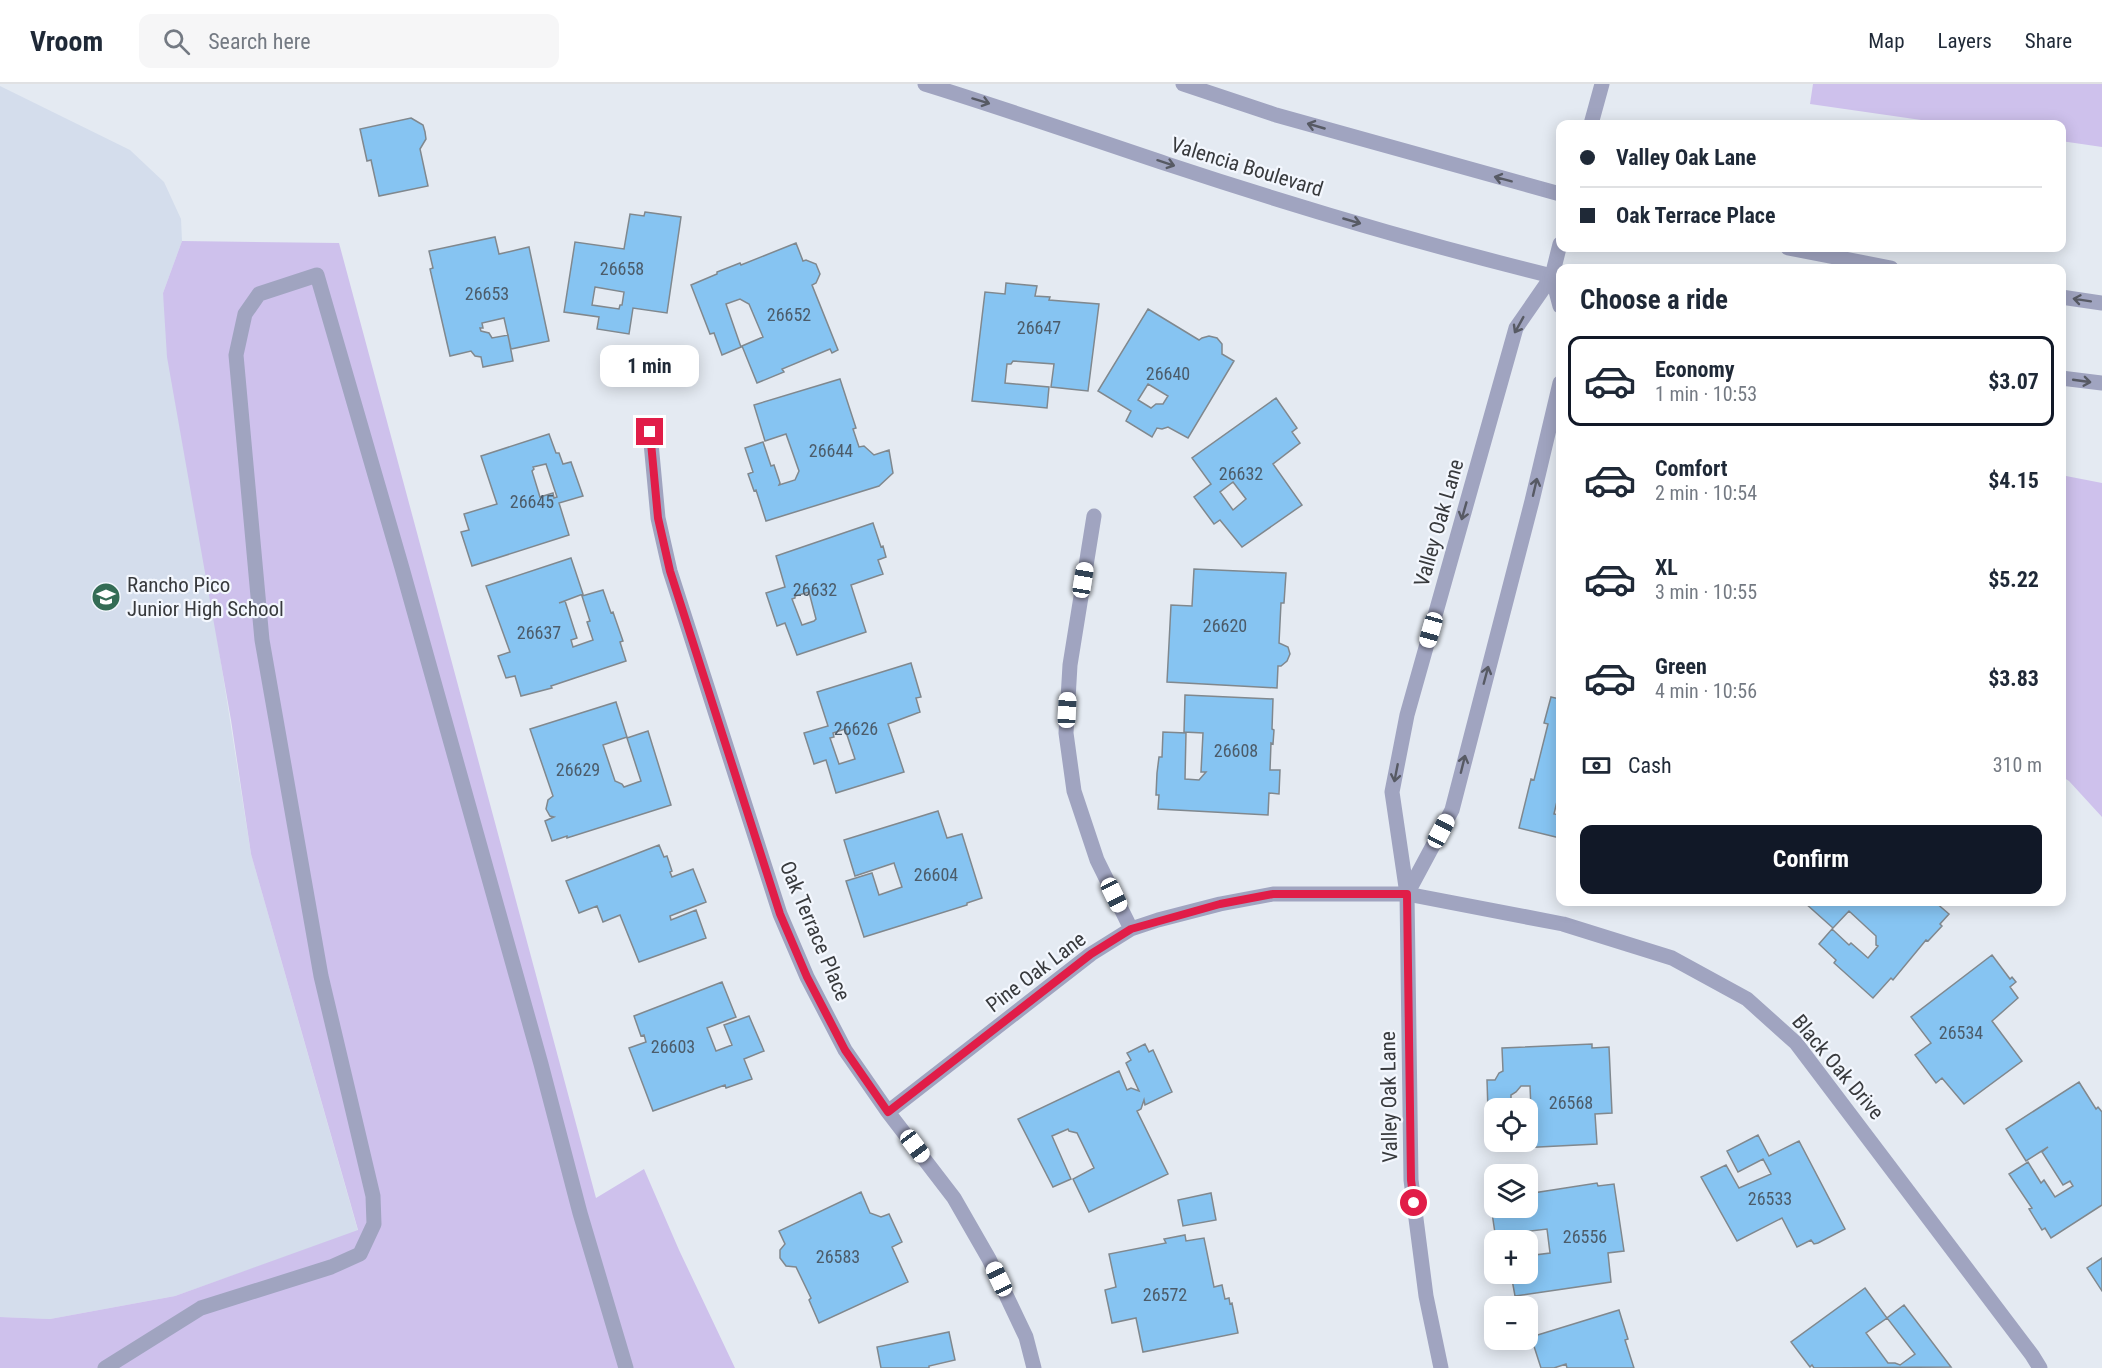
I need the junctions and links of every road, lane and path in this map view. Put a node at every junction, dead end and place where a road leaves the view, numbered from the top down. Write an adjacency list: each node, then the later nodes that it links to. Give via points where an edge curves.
1 (925, 84): 8 (street, Valencia Boulevard, one-way to 8, via 1168,165 1471,256)
2 (1183, 84): 5 (street, one-way to 2, via 1276,115)
3 (1602, 84): 4 (street)
4 (1592, 120)
5 (1556, 193)
6 (1809, 252): 7 (street)
7 (1870, 264)
8 (1556, 277): 16 (street, Valley Oak Lane, one-way to 16, via 1516,328 1407,715 1392,792)
9 (2066, 298): 10 (street, one-way to 9)
10 (2102, 303)
11 (2066, 379): 12 (street, one-way to 12)
12 (2102, 384)
13 (1556, 400): 16 (street, Valley Oak Lane, one-way to 13, via 1452,810)
14 (650, 432): 18 (street, Oak Terrace Place, via 658,518 670,571 780,914 845,1050)
15 (1094, 516): 17 (street, via 1070,665 1066,733 1074,791 1097,860)
16 (1407, 894): 17 (street, Pine Oak Lane, via 1273,894); 22 (street, Valley Oak Lane, via 1411,1180 1426,1296); 23 (street, Black Oak Drive, via 1563,924 1662,954 1746,999 1796,1043 1851,1112)
17 (1131, 929): 18 (street, Pine Oak Lane, via 1091,954)
18 (888, 1112): 21 (street, Oak Terrace Place, via 954,1198 990,1259 1026,1338)
19 (105, 1368): 20 (street, via 201,1308 360,1254 375,1224 374,1196 321,976 262,640 236,355 245,314 259,294 317,275)
20 (626, 1368)
21 (1034, 1368)
22 (1441, 1368)
23 (2040, 1368)

